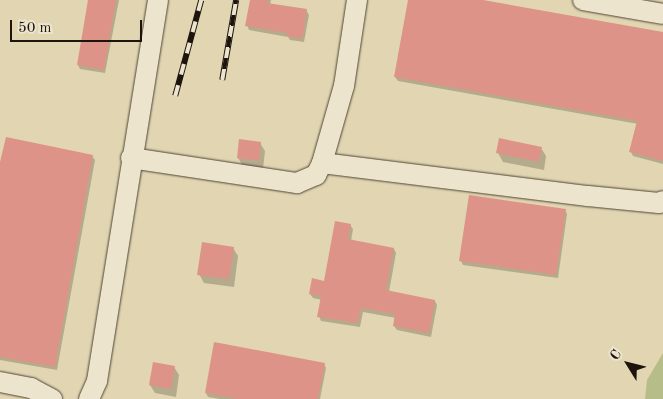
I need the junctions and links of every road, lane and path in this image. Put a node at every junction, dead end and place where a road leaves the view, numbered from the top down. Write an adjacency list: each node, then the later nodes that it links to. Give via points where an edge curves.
1 (158, 0): 5 (lane)
2 (357, 0): 6 (lane, via 344,86)
3 (583, 0): 4 (lane)
4 (663, 14)
5 (131, 158): 6 (lane, via 297,183 316,175); 10 (lane, via 97,381)
6 (322, 162): 7 (lane, via 588,196)
7 (663, 201)
8 (0, 382): 9 (lane, via 31,388)
9 (52, 399)
10 (89, 399)

